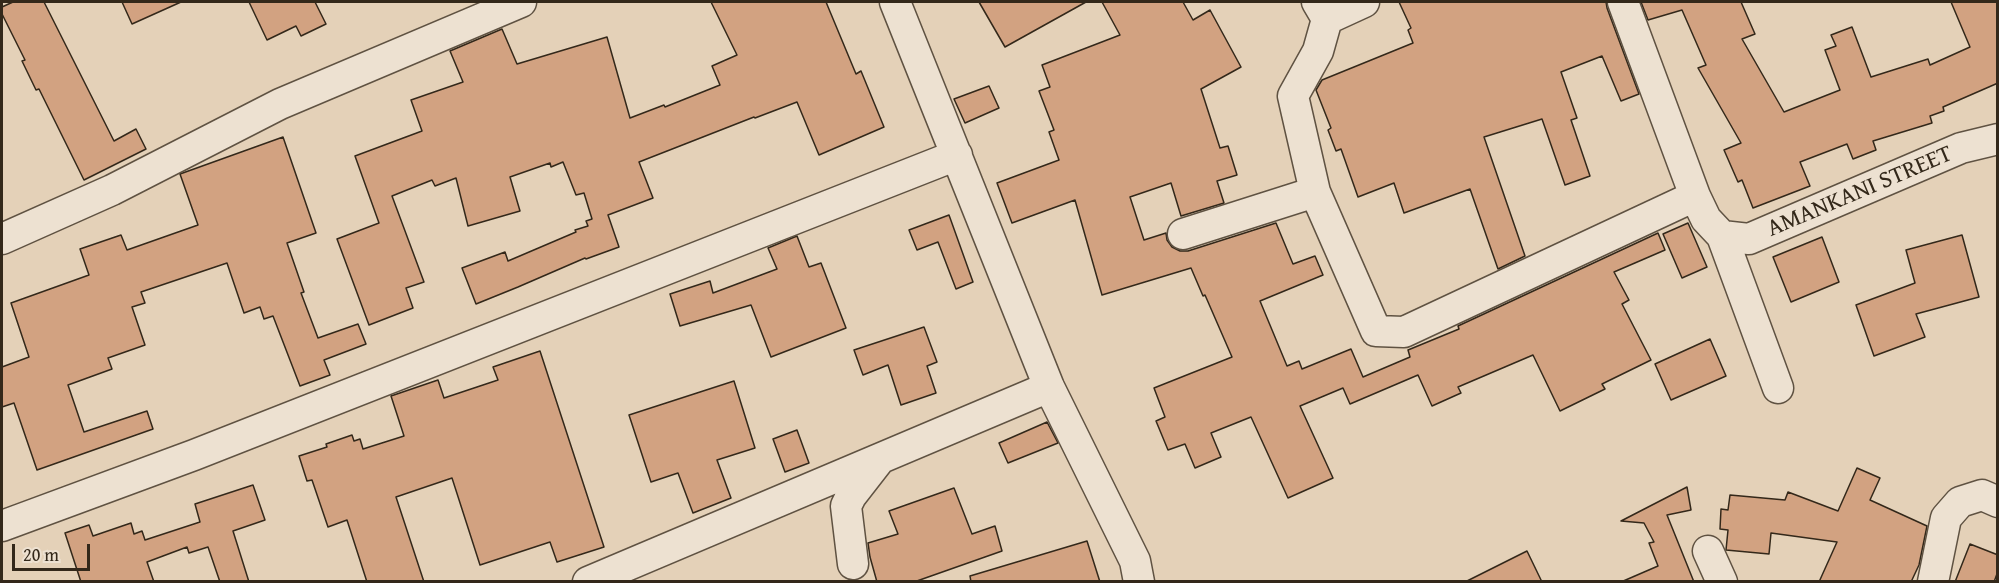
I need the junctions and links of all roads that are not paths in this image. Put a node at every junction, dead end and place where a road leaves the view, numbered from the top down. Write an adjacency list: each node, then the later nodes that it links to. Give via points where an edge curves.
1 (521, 2): 12 (street, via 280,104 112,190)
2 (895, 2): 7 (street)
3 (1364, 2): 5 (street)
4 (1623, 2): 9 (street)
5 (1322, 10): 8 (street, via 1318,51 1293,96)
6 (1998, 139): 11 (street, AMANKANI STREET, via 1961,148 1749,239)
7 (957, 155): 13 (street); 17 (street)
8 (1315, 192): 9 (street, via 1377,331 1404,332); 10 (street)
9 (1695, 196): 11 (street, via 1706,219)
10 (1183, 234)
11 (1722, 236): 14 (street)
12 (2, 239)
13 (1048, 387): 15 (street); 21 (street, via 1135,561)
14 (1778, 388)
15 (881, 458): 19 (street, via 846,506); 20 (street)
16 (1998, 501): 23 (street, via 1982,495 1960,502 1946,518)
17 (2, 526)
18 (1708, 551): 22 (street)
19 (853, 564)
20 (588, 582)
21 (1139, 582)
22 (1722, 582)
23 (1933, 582)

